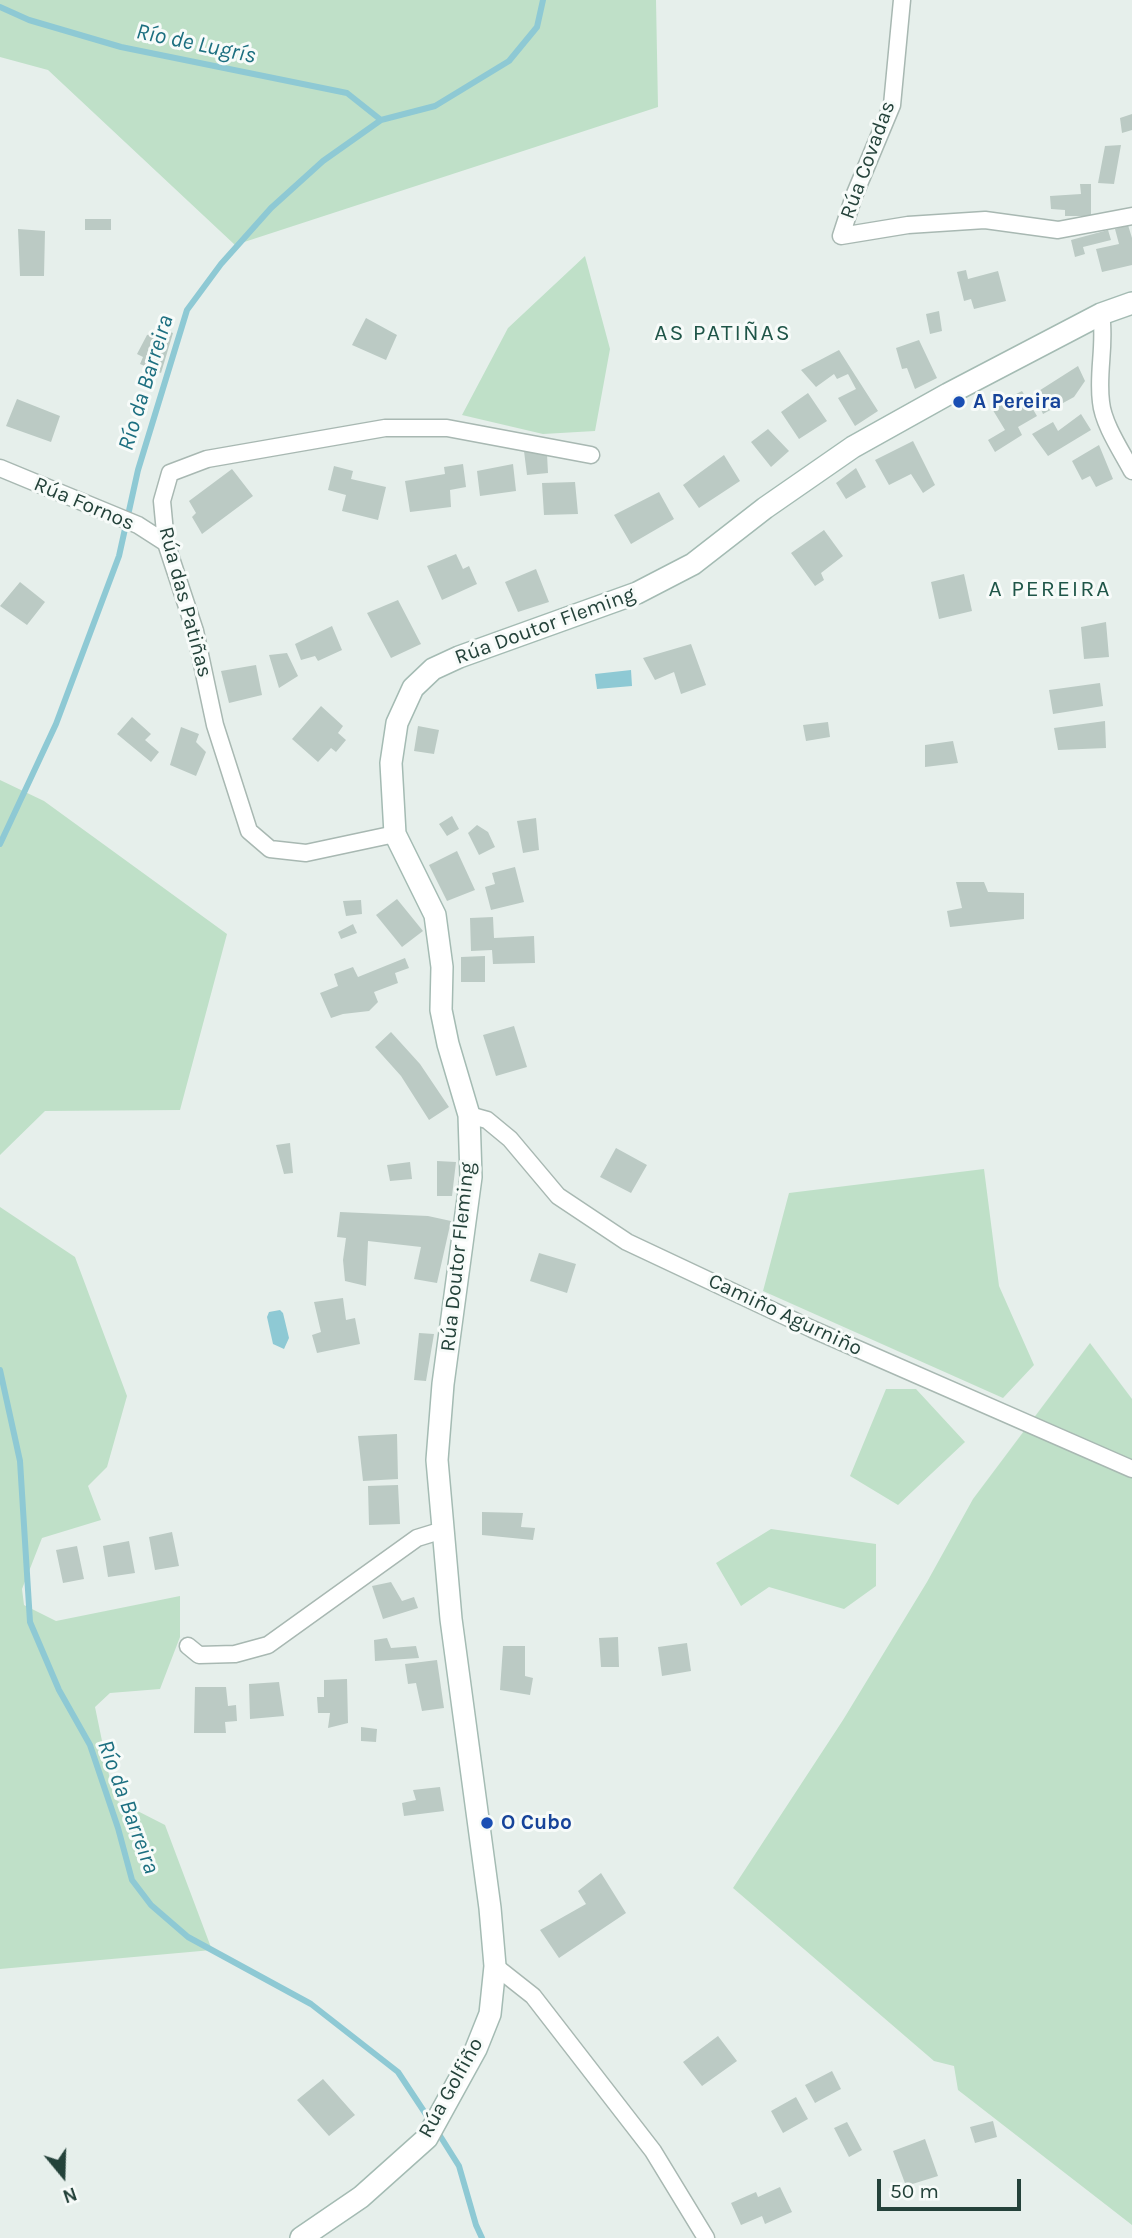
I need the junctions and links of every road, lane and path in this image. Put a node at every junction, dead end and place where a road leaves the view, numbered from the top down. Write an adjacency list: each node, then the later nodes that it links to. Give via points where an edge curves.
1 (902, 0): 2 (street, Rúa Covadas, via 892,106 841,236 908,225 985,220 1058,230)
2 (1132, 216)
3 (1132, 303): 4 (main road, Rúa Doutor Fleming)
4 (1101, 314): 7 (street, via 1101,403); 9 (main road, Rúa Doutor Fleming, via 853,447 693,564 637,593 459,656 433,670 413,688 397,723 391,763)
5 (591, 455): 8 (street, Rúa das Patiñas, via 447,428 385,428 207,459 170,473 162,502)
6 (0, 468): 8 (street, Rúa Fornos, via 138,525)
7 (1132, 471)
8 (166, 543): 9 (street, Rúa das Patiñas, via 249,831 270,849 306,853)
9 (395, 834): 10 (main road, Rúa Doutor Fleming, via 435,915 442,967 441,1010)
10 (469, 1115): 11 (street, Camiño Agurniño, via 495,1126 558,1196 626,1242); 12 (main road, Rúa Doutor Fleming, via 471,1177 443,1384 438,1460)
11 (1132, 1469)
12 (443, 1530): 13 (street, via 417,1538 268,1645 211,1655 199,1655); 14 (main road, Rúa Doutor Fleming)
13 (188, 1646)
14 (495, 1966): 15 (main road, Rúa Golfiño, via 490,2014 427,2138 361,2197); 16 (street, via 533,1996 653,2151)
15 (301, 2238)
16 (706, 2238)

